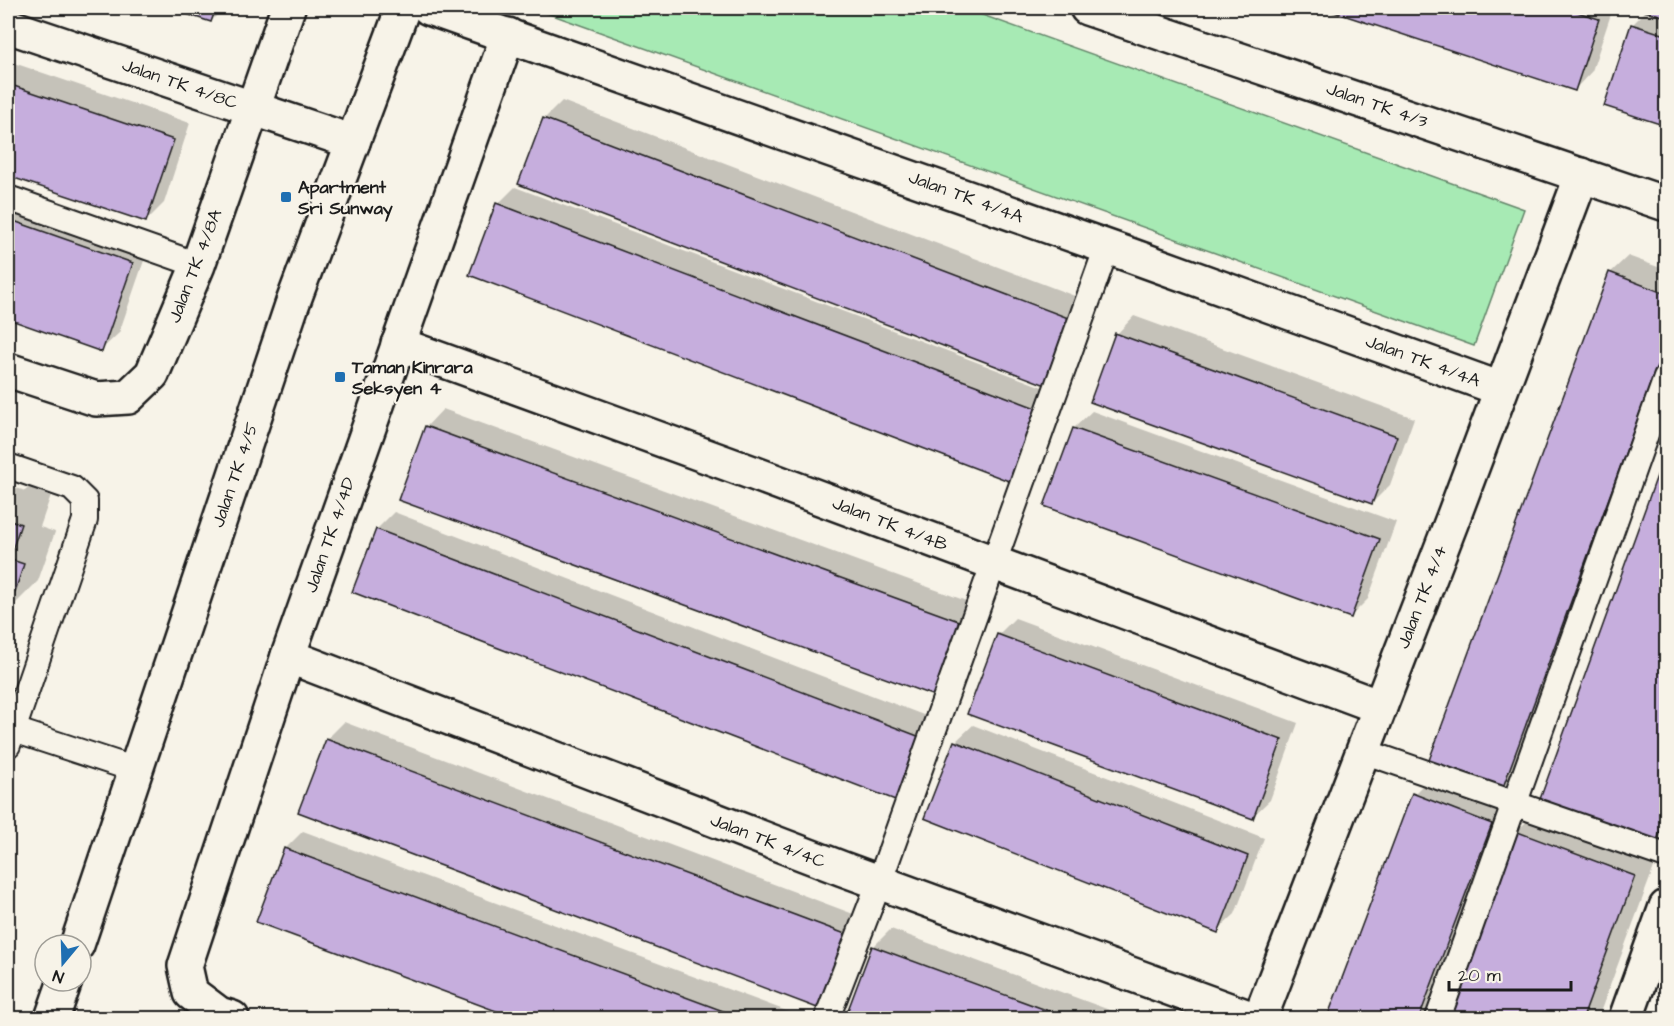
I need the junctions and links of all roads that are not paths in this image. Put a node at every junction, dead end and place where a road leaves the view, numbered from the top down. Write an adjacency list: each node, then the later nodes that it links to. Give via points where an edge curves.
1 (288, 8): 8 (street, Jalan TK 4/8A)
2 (403, 8): 9 (street, Jalan TK 4/5)
3 (429, 8): 7 (street, Jalan TK 4/4A)
4 (1087, 8): 5 (street, Jalan TK 4/3)
5 (1163, 19): 10 (street, Jalan TK 4/3)
6 (8, 26): 8 (street, Jalan TK 4/8C)
7 (508, 35): 13 (street, Jalan TK 4/4A); 15 (street, Jalan TK 4/4D)
8 (253, 108): 9 (street, Jalan TK 4/8C); 14 (street, Jalan TK 4/8A)
9 (353, 142): 25 (street, Jalan TK 4/5, via 288,316)
10 (1582, 175): 12 (street, Jalan TK 4/3); 18 (street, Jalan TK 4/4)
11 (8, 198): 14 (lane)
12 (1666, 204)
13 (1107, 247): 18 (street, Jalan TK 4/4A); 20 (lane)
14 (198, 265): 16 (street, Jalan TK 4/8A, via 152,374 128,397 96,399)
15 (398, 344): 20 (street, Jalan TK 4/4B); 21 (street, Jalan TK 4/4D)
16 (8, 370)
17 (1666, 378): 26 (lane)
18 (1501, 389): 22 (street, Jalan TK 4/4)
19 (8, 466): 23 (lane, via 72,488 85,501 85,520)
20 (993, 562): 22 (street, Jalan TK 4/4B); 28 (lane)
21 (288, 656): 28 (street, Jalan TK 4/4C); 33 (street, Jalan TK 4/4D, via 185,966 191,993 219,1014)
22 (1380, 707): 24 (street, Jalan TK 4/4)
23 (9, 734): 25 (lane)
24 (1363, 751): 26 (lane); 36 (street, Jalan TK 4/4)
25 (136, 770): 30 (street, Jalan TK 4/5)
26 (1514, 803): 27 (lane); 37 (lane)
27 (1666, 856)
28 (879, 882): 34 (lane); 35 (street, Jalan TK 4/4C)
29 (1666, 907): 38 (street)
30 (81, 933)
31 (61, 993): 32 (street)
32 (52, 1018)
33 (232, 1018)
34 (827, 1018)
35 (1251, 1018)
36 (1260, 1018)
37 (1438, 1018)
38 (1626, 1018)

